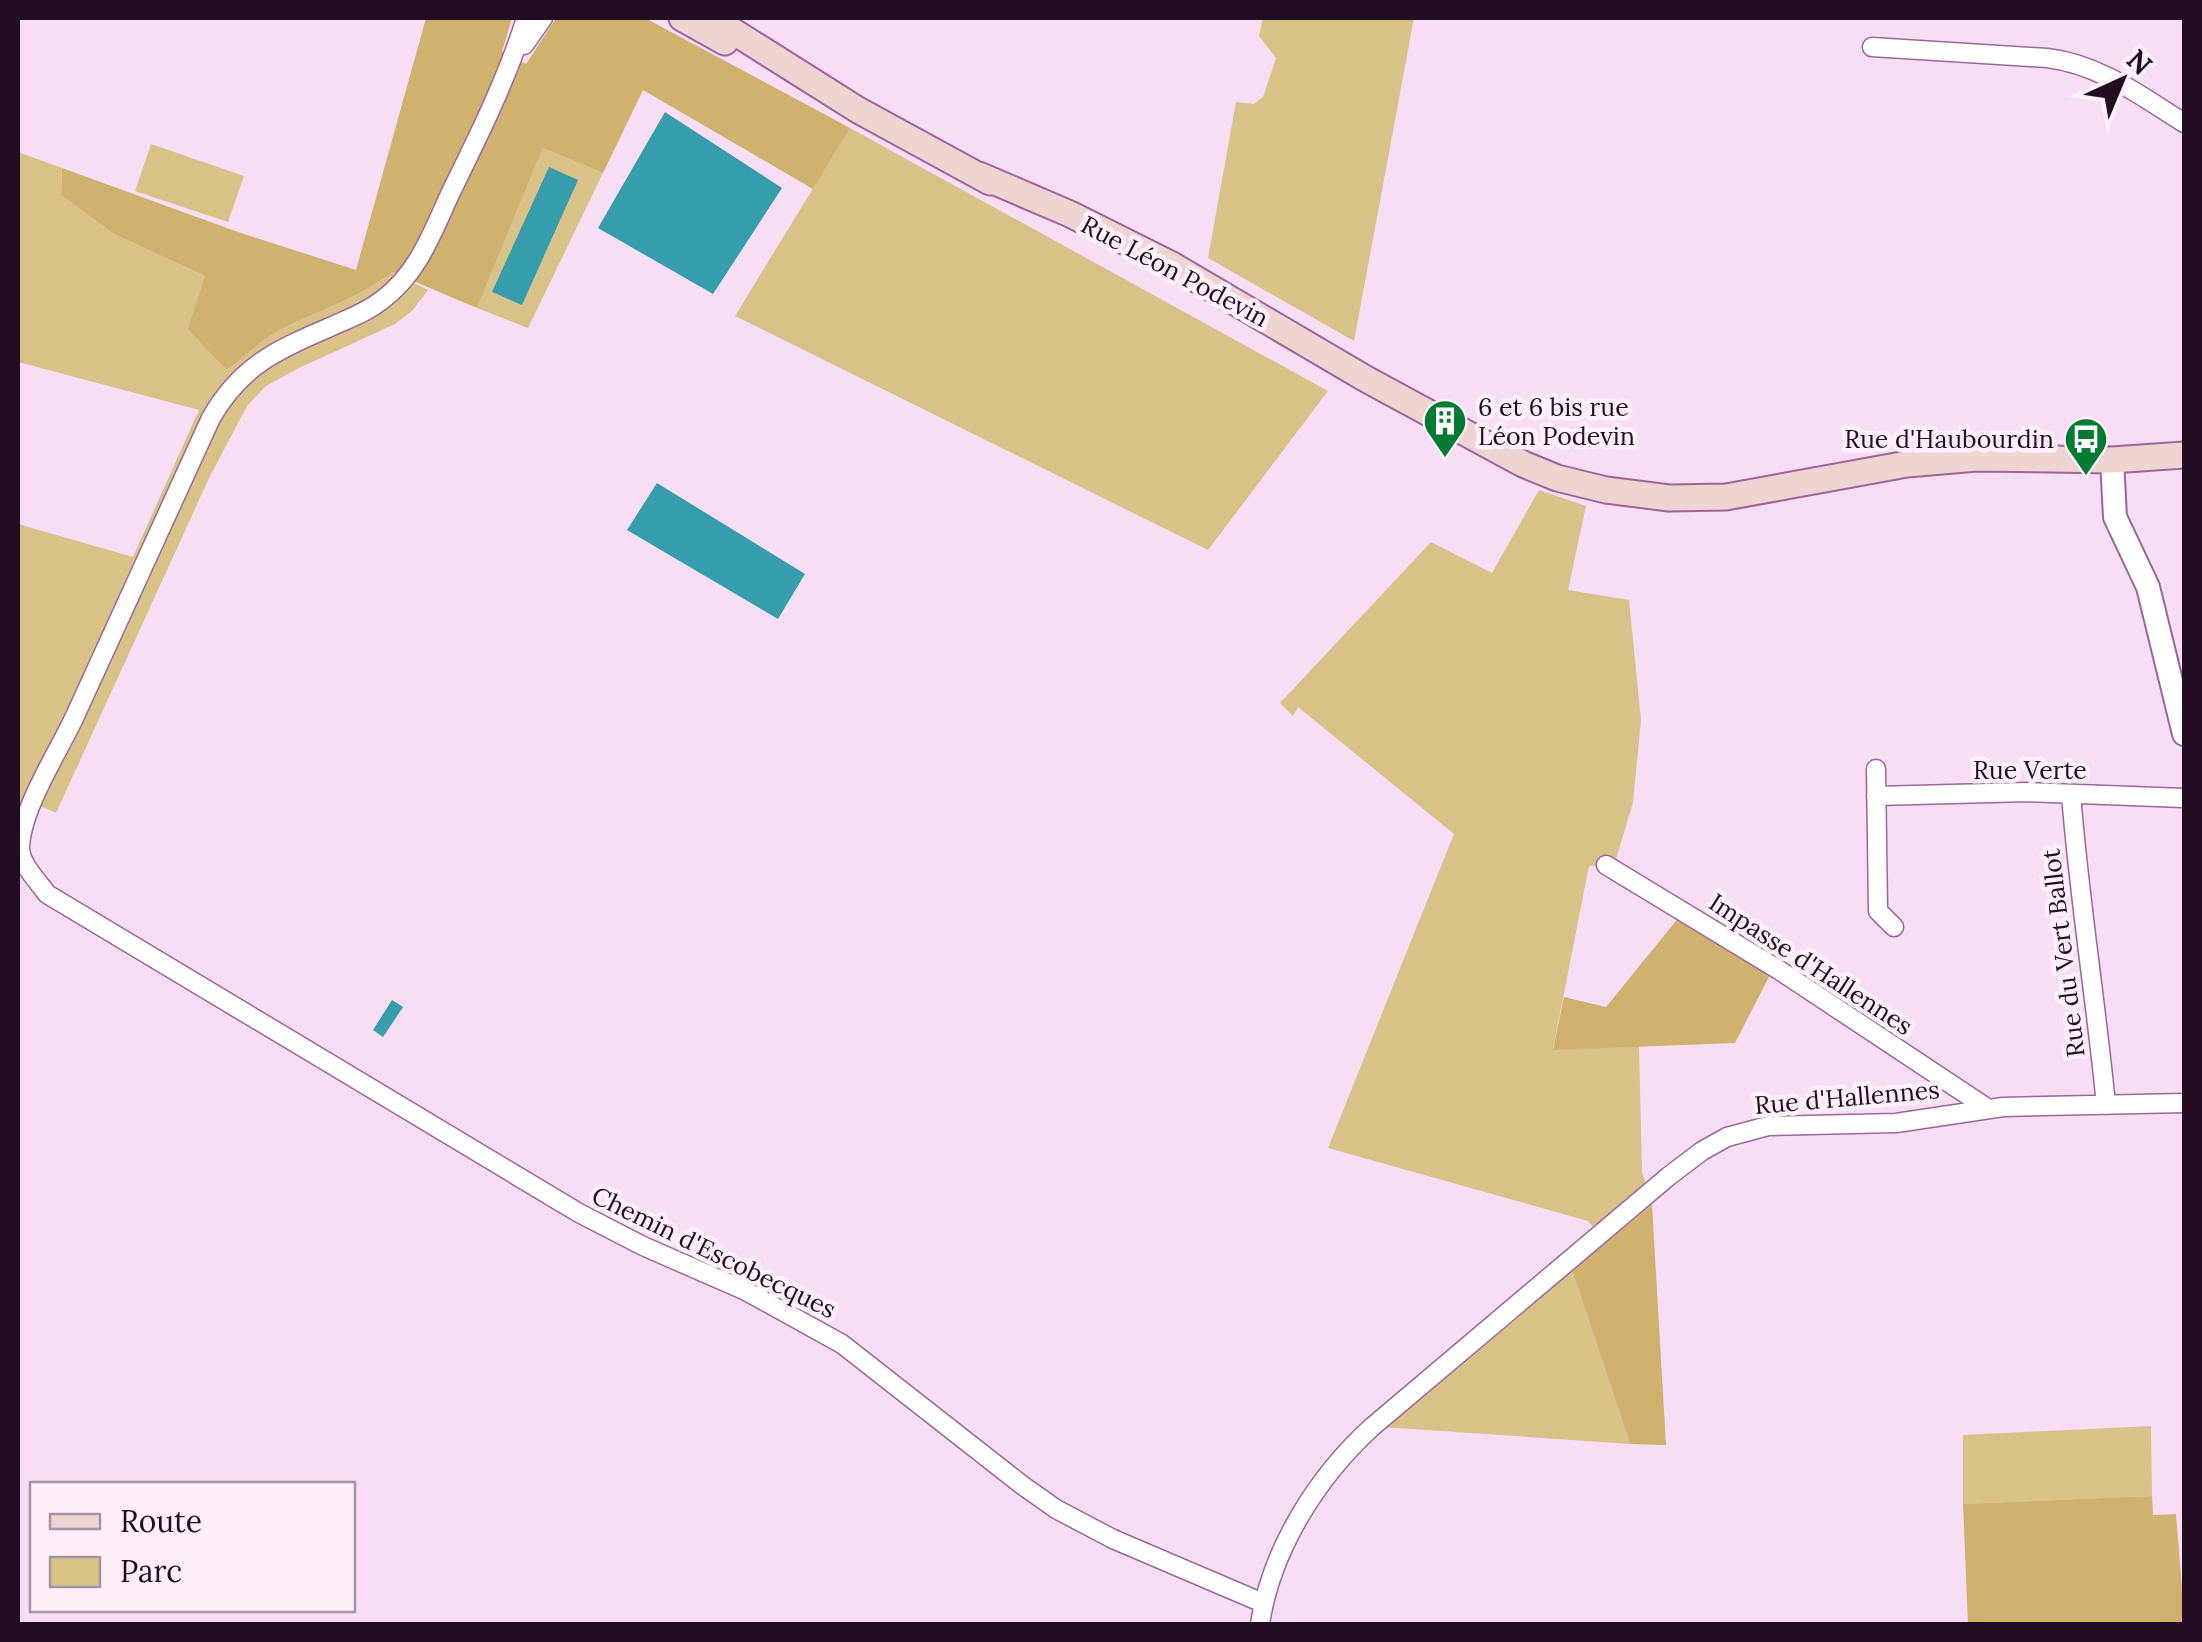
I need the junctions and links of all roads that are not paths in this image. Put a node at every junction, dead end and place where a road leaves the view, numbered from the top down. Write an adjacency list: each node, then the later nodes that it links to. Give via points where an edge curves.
1 (526, 18): 6 (street)
2 (543, 18): 6 (street)
3 (682, 18): 7 (main road, Rue Léon Podevin)
4 (712, 18): 7 (main road, Rue Léon Podevin)
5 (1872, 47): 8 (street, via 2072,62)
6 (512, 62): 16 (street, via 401,284 366,312 262,360 223,397 36,794)
7 (858, 110): 10 (main road, Rue Léon Podevin, via 1080,235 1557,478 1678,498 1740,495 1907,464)
8 (2184, 123)
9 (2184, 455): 10 (main road, Rue Léon Podevin)
10 (2112, 460): 11 (street, via 2115,517 2148,587)
11 (2184, 734)
12 (1876, 769): 14 (street)
13 (2070, 794): 14 (street, Rue Verte); 15 (street, Rue Verte); 20 (street, Rue du Vert Ballot)
14 (1876, 796): 18 (street, via 1878,911)
15 (2184, 798)
16 (20, 851): 22 (street, Chemin d'Escobecques, via 47,894 511,1174 609,1230 746,1291 842,1344 1056,1509)
17 (1606, 865): 21 (street, Impasse d'Hallennes, via 1780,970)
18 (1894, 927)
19 (2184, 1103): 20 (street, Rue d'Hallennes)
20 (2106, 1106): 21 (street, Rue d'Hallennes)
21 (1987, 1108): 22 (street, Rue d'Hallennes, via 1896,1123 1758,1127 1702,1151 1341,1458 1312,1493)
22 (1264, 1602): 23 (street)
23 (1260, 1624)

